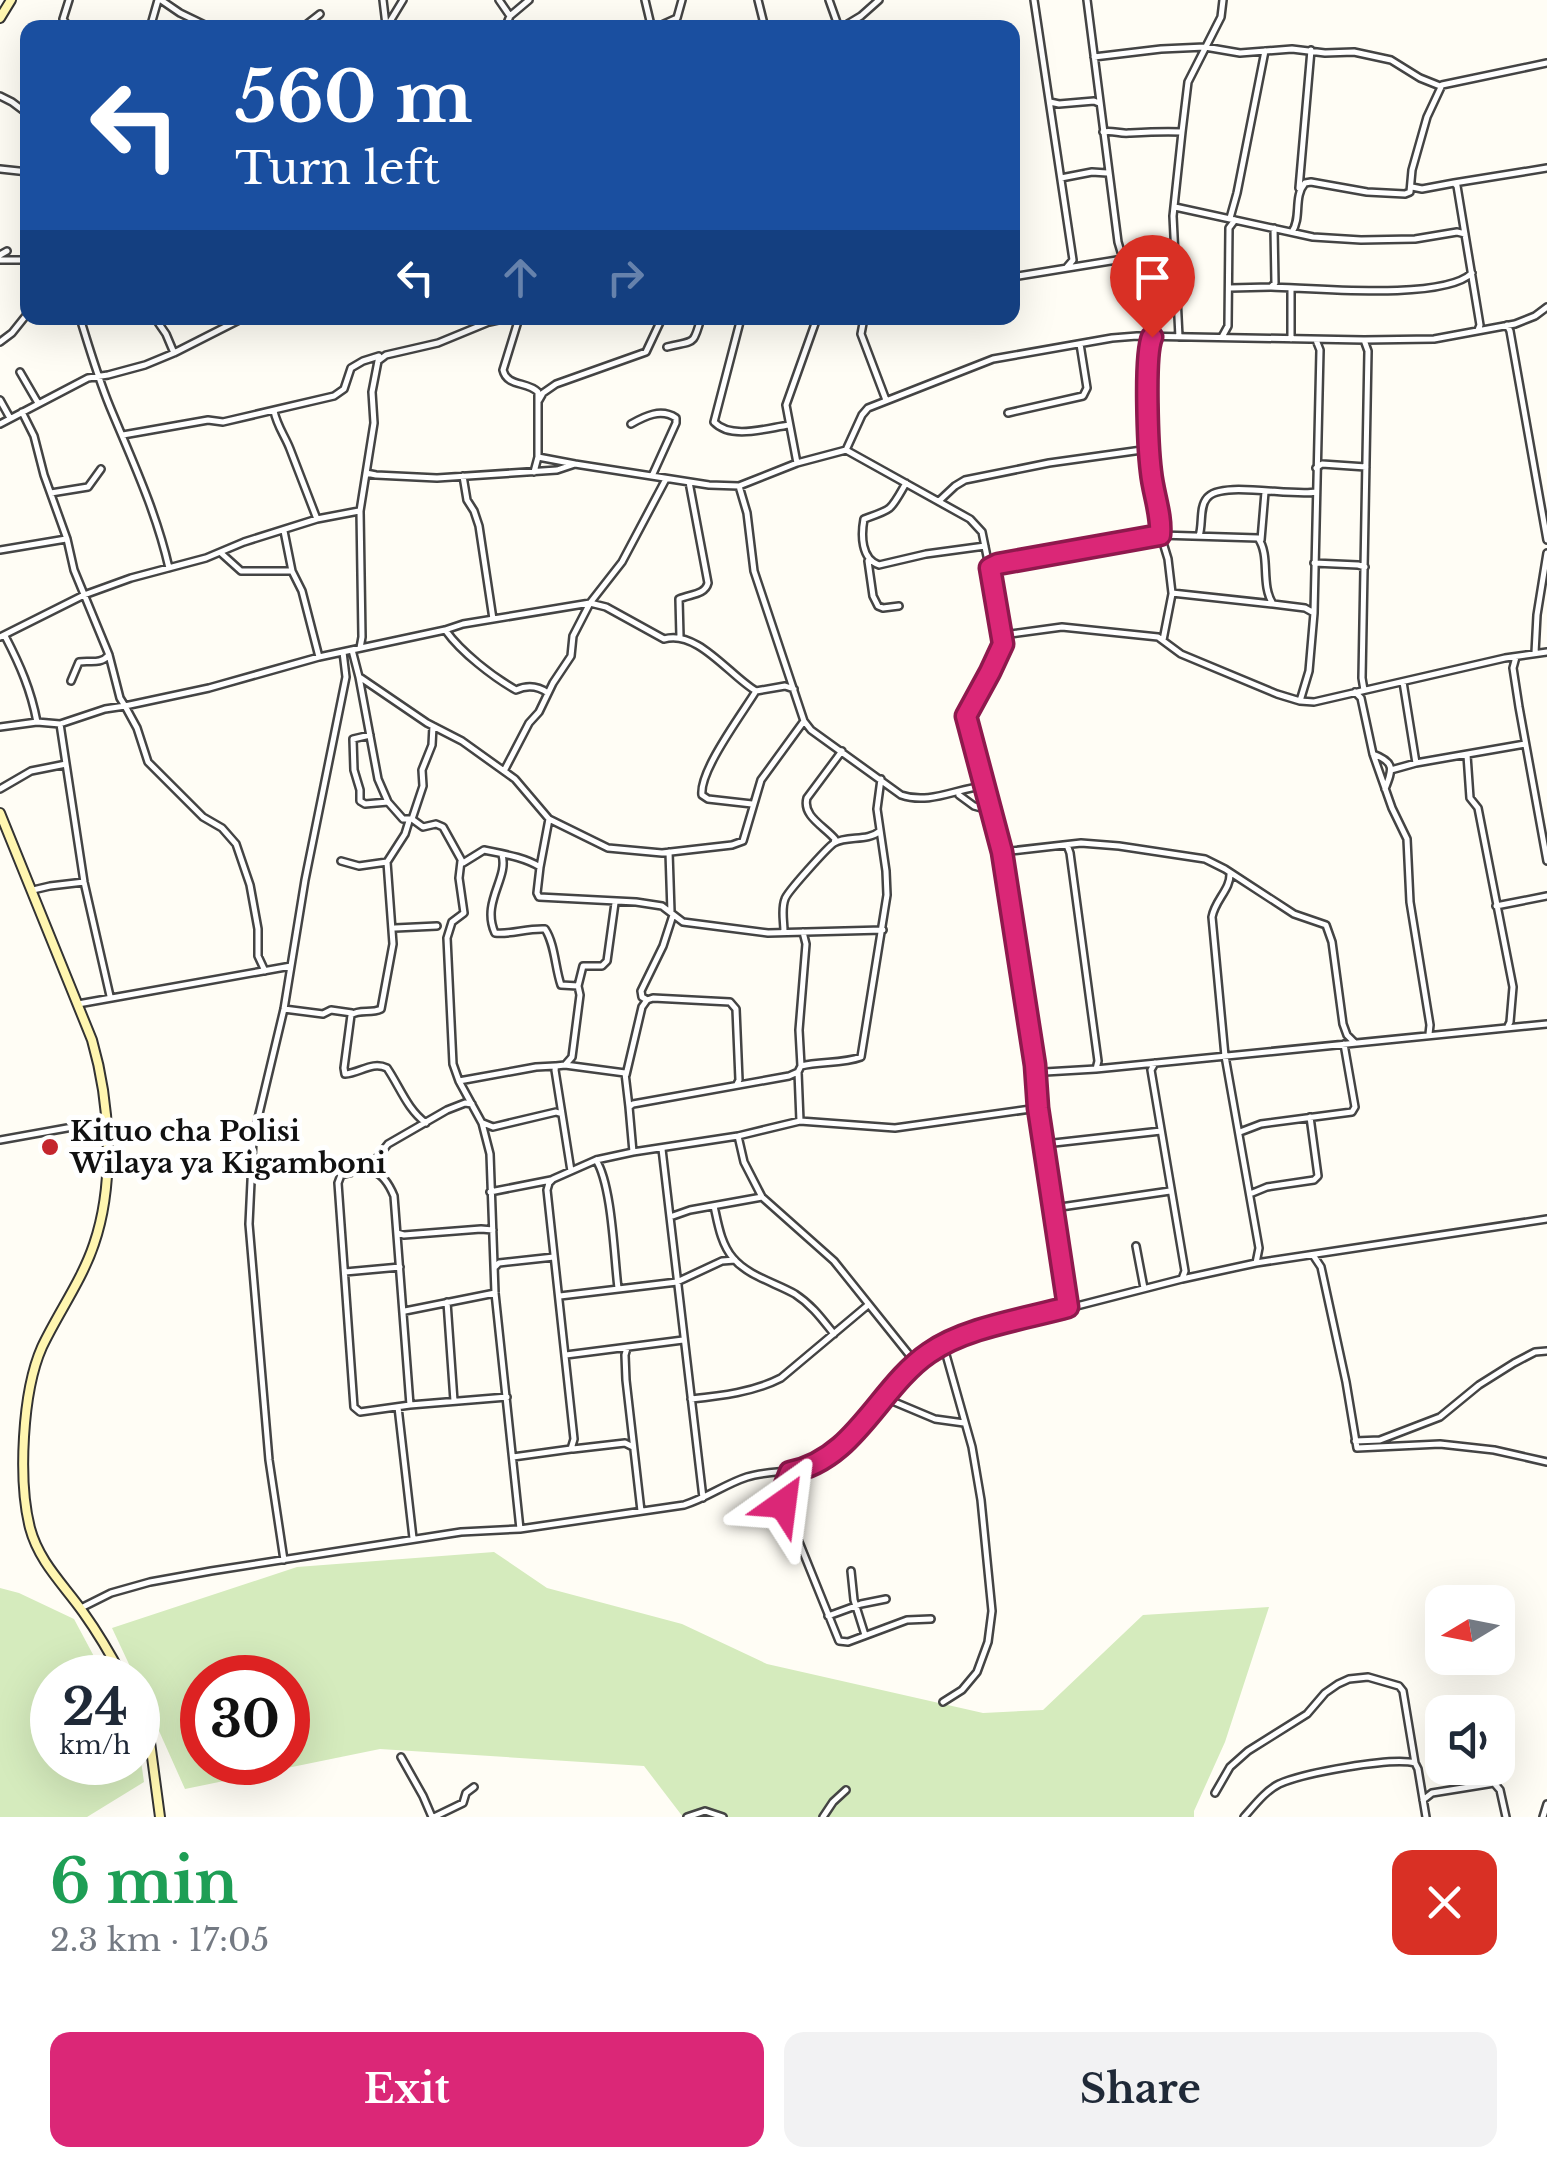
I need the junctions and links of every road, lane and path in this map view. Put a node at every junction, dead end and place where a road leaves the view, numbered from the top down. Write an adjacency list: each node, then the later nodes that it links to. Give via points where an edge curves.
1 (11, 0): 11 (main road)
2 (159, 0): 12 (street)
3 (499, 0): 10 (street)
4 (529, 0): 10 (street)
5 (879, 0): 15 (street)
6 (1034, 0): 22 (street)
7 (1086, 0): 19 (street)
8 (1223, 0): 16 (street)
9 (320, 14): 13 (street)
10 (510, 16): 14 (street)
11 (0, 18)
12 (194, 20)
13 (312, 20)
14 (508, 20)
15 (854, 20)
16 (1204, 47): 18 (street); 19 (street); 25 (street, via 1188,82)
17 (1310, 50): 18 (street); 21 (street, via 1371,54); 31 (street)
18 (1265, 51): 33 (street)
19 (1094, 57): 23 (street)
20 (1547, 63): 21 (street)
21 (1440, 86): 30 (street)
22 (1050, 102): 23 (street); 28 (street)
23 (1099, 103): 24 (street)
24 (1102, 132): 25 (street); 27 (street)
25 (1182, 132): 32 (street)
26 (1547, 168): 29 (street)
27 (1107, 173): 28 (street); 37 (street)
28 (1060, 178): 41 (street)
29 (1454, 183): 30 (street); 36 (street)
30 (1412, 187): 31 (street, via 1405,194 1311,182)
31 (1299, 191): 35 (street)
32 (1175, 207): 33 (street); 40 (street)
33 (1232, 219): 34 (street); 45 (street)
34 (1274, 228): 35 (street); 44 (street)
35 (1292, 232): 36 (street, via 1361,240)
36 (1465, 234): 42 (street)
37 (1121, 252): 38 (street); 39 (street)
38 (1128, 258): 39 (street); 40 (street)
39 (1114, 260): 41 (street)
40 (1175, 261): 62 (street)
41 (1076, 262): 43 (street)
42 (1472, 274): 46 (street, via 1405,291); 60 (street)
43 (1020, 276)
44 (1271, 286): 45 (street); 46 (street)
45 (1230, 288): 63 (street)
46 (1291, 288): 64 (street)
47 (1547, 307): 59 (street)
48 (20, 323): 67 (street)
49 (82, 325): 73 (street)
50 (160, 325): 70 (street)
51 (229, 325): 70 (street)
52 (481, 325): 71 (street)
53 (517, 325): 74 (street, via 503,375)
54 (659, 325): 75 (street, via 646,352)
55 (699, 325): 69 (street, via 690,343)
56 (740, 325): 86 (street, via 714,422 729,432)
57 (814, 325): 86 (street, via 786,405)
58 (863, 325): 78 (street)
59 (1507, 325): 60 (street); 115 (street)
60 (1478, 330): 66 (street, via 1434,339)
61 (1152, 337): 62 (street); 68 (street); 88 (street)
62 (1180, 337): 63 (street)
63 (1222, 337): 64 (street)
64 (1291, 339): 65 (street)
65 (1316, 340): 66 (street); 94 (street)
66 (1364, 340): 93 (street)
67 (0, 342)
68 (1080, 344): 78 (street, via 993,358); 82 (street, via 1084,396)
69 (668, 347)
70 (174, 353): 73 (street)
71 (382, 356): 80 (street, via 351,368 334,396); 96 (street, via 372,386)
72 (20, 372): 79 (street)
73 (98, 375): 79 (street); 87 (street)
74 (534, 388): 75 (street); 77 (street)
75 (550, 388): 77 (street)
76 (0, 400): 83 (street)
77 (539, 400): 90 (street)
78 (886, 400): 89 (street, via 862,415)
79 (38, 403): 81 (street)
80 (274, 411): 87 (street); 109 (street)
81 (22, 412): 83 (street); 106 (street)
82 (1008, 414)
83 (10, 418): 84 (street)
84 (0, 424)
85 (631, 424): 99 (street, via 652,414 676,418)
86 (790, 425): 91 (street)
87 (123, 435): 123 (street)
88 (1149, 449): 107 (street, via 964,480); 111 (street)
89 (846, 450): 91 (street); 102 (street)
90 (538, 457): 92 (street); 97 (street)
91 (797, 463): 103 (street)
92 (576, 464): 97 (street); 99 (street)
93 (1367, 467): 94 (street); 122 (street)
94 (1316, 468): 105 (street)
95 (101, 469): 106 (street, via 88,487)
96 (366, 472): 98 (street); 108 (street)
97 (534, 472): 98 (street)
98 (463, 476): 134 (street, via 479,526)
99 (652, 476): 100 (street)
100 (666, 478): 101 (street); 129 (street, via 622,562)
101 (688, 482): 103 (street); 135 (street, via 708,583 679,599)
102 (906, 483): 107 (street); 120 (street, via 893,507 864,519)
103 (739, 486): 155 (street, via 754,570)
104 (1264, 492): 105 (street); 112 (street, via 1213,492 1204,502); 114 (street)
105 (1316, 492): 121 (street)
106 (51, 493): 113 (street)
107 (939, 501): 116 (street, via 976,523)
108 (360, 511): 109 (street); 142 (street, via 362,642)
109 (317, 519): 110 (street)
110 (284, 530): 119 (street); 125 (street)
111 (1160, 535): 112 (street); 124 (street); 126 (street)
112 (1199, 536): 114 (street)
113 (67, 539): 117 (street); 127 (street)
114 (1261, 540): 130 (street)
115 (1547, 540)
116 (985, 546): 120 (street, via 879,564); 124 (street)
117 (0, 550)
118 (1547, 552): 145 (street)
119 (221, 553): 123 (street); 125 (street, via 241,571)
120 (867, 558): 131 (street, via 878,606)
121 (1314, 564): 122 (street); 128 (street)
122 (1365, 567): 156 (street)
123 (169, 568): 127 (street)
124 (990, 568): 137 (street)
125 (292, 571): 148 (street)
126 (1172, 593): 130 (street); 141 (street)
127 (84, 595): 138 (street); 146 (street)
128 (1314, 600): 132 (street); 133 (street)
129 (590, 603): 134 (street); 139 (street); 159 (street, via 573,636 572,654)
130 (1273, 604): 132 (street)
131 (899, 606)
132 (1305, 608): 133 (street)
133 (1314, 612): 161 (street)
134 (493, 619): 136 (street)
135 (680, 619): 139 (street); 140 (street)
136 (445, 630): 142 (street); 159 (street, via 506,684)
137 (1003, 635): 141 (street, via 1062,627); 179 (street, via 966,716)
138 (2, 636): 165 (street, via 24,672)
139 (669, 636): 140 (street)
140 (680, 638): 157 (street, via 716,657)
141 (1163, 640): 161 (street, via 1181,654)
142 (356, 650): 143 (street); 153 (street)
143 (344, 652): 148 (street); 151 (street)
144 (1547, 652): 145 (street)
145 (1535, 653): 147 (street)
146 (108, 655): 152 (street, via 79,662); 160 (street)
147 (1517, 656): 149 (street); 150 (street)
148 (320, 657): 162 (street)
149 (1505, 658): 150 (street); 154 (street)
150 (1513, 668): 170 (street)
151 (346, 677): 153 (street); 212 (street)
152 (71, 681)
153 (360, 681): 167 (street); 169 (street)
154 (1403, 682): 156 (street); 174 (street)
155 (794, 690): 157 (street); 164 (street)
156 (1364, 690): 158 (street)
157 (756, 691): 184 (street, via 700,790 708,800)
158 (1355, 692): 161 (street); 172 (street)
159 (548, 693): 177 (street)
160 (120, 698): 162 (street); 163 (street)
161 (1300, 701)
162 (125, 706): 163 (street); 213 (street, via 148,762 236,844)
163 (116, 708): 166 (street)
164 (804, 721): 171 (street); 184 (street, via 761,780)
165 (37, 722): 166 (street); 168 (street)
166 (60, 724): 175 (street)
167 (433, 726): 177 (street); 188 (street)
168 (0, 728)
169 (370, 735): 183 (street); 183 (street, via 354,739 360,801)
170 (1526, 744): 173 (street); 197 (street)
171 (842, 751): 178 (street); 190 (street, via 805,804)
172 (1373, 754): 176 (street); 181 (street)
173 (1467, 755): 174 (street); 205 (street, via 1470,798 1478,808)
174 (1416, 763): 176 (street)
175 (66, 764): 180 (street, via 31,770); 201 (street)
176 (1391, 770): 181 (street)
177 (504, 771): 187 (street)
178 (881, 779): 182 (street, via 908,798); 189 (street)
179 (985, 786): 182 (street); 186 (street)
180 (0, 789)
181 (1385, 789): 222 (street, via 1406,839)
182 (956, 794): 186 (street)
183 (388, 802): 188 (street)
184 (753, 804): 192 (street, via 740,844)
185 (0, 812): 202 (main road)
186 (992, 812): 193 (street)
187 (550, 819): 192 (street, via 617,850); 199 (street)
188 (410, 820): 196 (street, via 443,827); 198 (street)
189 (880, 831): 190 (street); 209 (street, via 887,894)
190 (834, 843): 210 (street, via 785,896)
191 (1066, 844): 193 (street); 200 (street, via 1190,856); 233 (street)
192 (669, 852): 206 (street)
193 (1002, 852): 230 (street)
194 (501, 854): 196 (street, via 484,850); 199 (street); 214 (street, via 490,915 495,932 545,930 561,985)
195 (341, 861): 198 (street)
196 (461, 861): 237 (street, via 464,912 449,928 446,950)
197 (1547, 861)
198 (386, 862): 208 (street)
199 (540, 867): 204 (street, via 539,897)
200 (1230, 873): 223 (street, via 1294,914 1326,925); 226 (street, via 1212,916)
201 (84, 882): 202 (street); 215 (street)
202 (33, 890): 217 (main road)
203 (1547, 896): 205 (street)
204 (615, 902): 206 (street, via 662,906); 214 (street, via 608,960 583,966)
205 (1496, 906): 221 (street, via 1514,988)
206 (672, 914): 210 (street, via 706,926); 216 (street, via 641,991)
207 (437, 926): 208 (street)
208 (393, 928): 219 (street, via 381,1009)
209 (883, 930): 211 (street); 232 (street, via 861,1057)
210 (784, 932): 211 (street)
211 (804, 932): 232 (street)
212 (291, 966): 213 (street); 218 (street)
213 (265, 971): 215 (street)
214 (578, 986): 229 (street, via 572,1057)
215 (110, 996): 217 (street)
216 (647, 1000): 236 (street); 239 (street, via 730,1002 738,1014)
217 (78, 1004): 245 (main road, via 101,1070)
218 (284, 1009): 219 (street); 322 (street, via 254,1139 249,1224)
219 (352, 1014): 247 (street, via 346,1074 383,1066)
220 (1547, 1024): 221 (street)
221 (1510, 1026): 222 (street)
222 (1429, 1031): 224 (street)
223 (1347, 1035): 224 (street); 225 (street)
224 (1354, 1042): 225 (street)
225 (1343, 1044): 226 (street); 244 (street, via 1356,1107)
226 (1225, 1056): 227 (street); 251 (street)
227 (1155, 1063): 228 (street); 234 (street)
228 (1144, 1064): 233 (street); 234 (street)
229 (564, 1065): 231 (street); 236 (street)
230 (1035, 1065): 235 (street); 238 (street)
231 (556, 1066): 237 (street); 243 (street)
232 (799, 1069): 239 (street); 246 (street)
233 (1096, 1069): 235 (street)
234 (1152, 1070): 250 (street)
235 (1045, 1072): 238 (street)
236 (626, 1075): 241 (street)
237 (459, 1080): 240 (street)
238 (1037, 1082): 242 (street)
239 (738, 1083): 241 (street)
240 (472, 1104): 247 (street); 248 (street)
241 (629, 1107): 257 (street)
242 (1038, 1108): 246 (street, via 895,1128); 255 (street)
243 (562, 1114): 249 (street); 261 (street)
244 (1310, 1117): 251 (street); 266 (street, via 1318,1176)
245 (106, 1121): 254 (street); 326 (main road, via 98,1229 40,1352 24,1442 31,1531)
246 (800, 1121): 253 (street)
247 (426, 1123): 258 (street, via 388,1144)
248 (482, 1123): 249 (street); 252 (street)
249 (492, 1126): 252 (street)
250 (1162, 1131): 255 (street); 264 (street)
251 (1240, 1132): 266 (street)
252 (486, 1133): 265 (street)
253 (738, 1136): 256 (street); 267 (street)
254 (0, 1140)
255 (1044, 1144): 269 (street)
256 (662, 1149): 257 (street); 270 (street)
257 (633, 1152): 259 (street)
258 (376, 1160): 260 (street); 262 (street)
259 (596, 1160): 261 (street); 288 (street)
260 (368, 1169): 262 (street); 284 (street, via 339,1178)
261 (571, 1171): 263 (street)
262 (377, 1172): 273 (street, via 393,1191)
263 (553, 1179): 265 (street); 277 (street, via 546,1190)
264 (1170, 1191): 269 (street); 283 (street)
265 (490, 1192): 272 (street)
266 (1250, 1194): 276 (street)
267 (762, 1197): 268 (street); 293 (street, via 824,1250)
268 (714, 1206): 270 (street); 278 (street)
269 (1054, 1208): 294 (street)
270 (670, 1217): 286 (street)
271 (1547, 1220): 275 (street)
272 (493, 1230): 273 (street); 282 (street)
273 (400, 1236): 281 (street)
274 (1136, 1246): 289 (street)
275 (1313, 1255): 279 (street); 312 (street, via 1321,1267)
276 (1260, 1256): 279 (street); 280 (street)
277 (554, 1257): 282 (street); 291 (street)
278 (735, 1260): 286 (street); 296 (street, via 816,1310)
279 (1268, 1262): 280 (street)
280 (1256, 1263): 285 (street)
281 (400, 1267): 284 (street); 295 (street)
282 (495, 1268): 290 (street)
283 (1184, 1271): 285 (street); 287 (street)
284 (344, 1272): 308 (street, via 354,1407)
285 (1194, 1276): 287 (street)
286 (679, 1278): 288 (street); 297 (street)
287 (1182, 1279): 289 (street)
288 (618, 1288): 291 (street)
289 (1144, 1288): 294 (street)
290 (495, 1294): 292 (street); 303 (street)
291 (560, 1296): 301 (street)
292 (448, 1302): 295 (street); 306 (street)
293 (868, 1305): 296 (street); 302 (street)
294 (1068, 1307): 298 (street)
295 (404, 1311): 307 (street)
296 (834, 1334): 305 (street, via 766,1386)
297 (684, 1340): 299 (street); 305 (street)
298 (943, 1344): 302 (street); 309 (street)
299 (624, 1350): 301 (street); 310 (street)
300 (1547, 1350): 312 (street, via 1514,1363 1440,1417 1380,1440)
301 (566, 1355): 314 (street)
302 (916, 1362): 304 (street)
303 (507, 1397): 306 (street); 315 (street)
304 (885, 1398): 309 (street); 317 (street, via 832,1453)
305 (691, 1399): 318 (street)
306 (454, 1401): 307 (street)
307 (410, 1405): 308 (street)
308 (398, 1407): 321 (street)
309 (964, 1423): 331 (street, via 982,1500 992,1624 976,1672)
310 (632, 1437): 311 (street); 313 (street)
311 (625, 1442): 313 (street); 314 (street)
312 (1355, 1442): 316 (street, via 1357,1448 1469,1447)
313 (633, 1446): 319 (street)
314 (571, 1449): 315 (street)
315 (513, 1457): 320 (street)
316 (1547, 1462)
317 (790, 1472): 318 (street, via 752,1475); 327 (street, via 782,1500)
318 (704, 1499): 319 (street)
319 (641, 1511): 320 (street)
320 (520, 1529): 321 (street)
321 (414, 1540): 322 (street)
322 (284, 1560): 326 (street, via 150,1582)
323 (852, 1571): 325 (street)
324 (886, 1598): 325 (street)
325 (856, 1606): 327 (street); 329 (street)
326 (81, 1608): 330 (main road)
327 (828, 1616): 329 (street, via 842,1642)
328 (931, 1619): 329 (street)
329 (865, 1635)
330 (111, 1655)
331 (943, 1702)
332 (401, 1757): 341 (street)
333 (1415, 1763): 337 (street, via 1399,1686 1358,1678 1338,1684 1308,1714 1256,1744); 338 (street); 345 (street, via 1294,1779 1272,1788)
334 (156, 1785): 340 (main road)
335 (474, 1787): 341 (street, via 463,1804)
336 (846, 1790): 344 (street)
337 (1215, 1793)
338 (1423, 1800): 346 (street); 347 (street, via 1432,1792 1494,1784)
339 (1547, 1804): 348 (street)
340 (160, 1817)
341 (433, 1817)
342 (687, 1817): 343 (street, via 705,1811)
343 (723, 1817)
344 (823, 1817)
345 (1244, 1817)
346 (1426, 1817)
347 (1506, 1817)
348 (1543, 1817)

